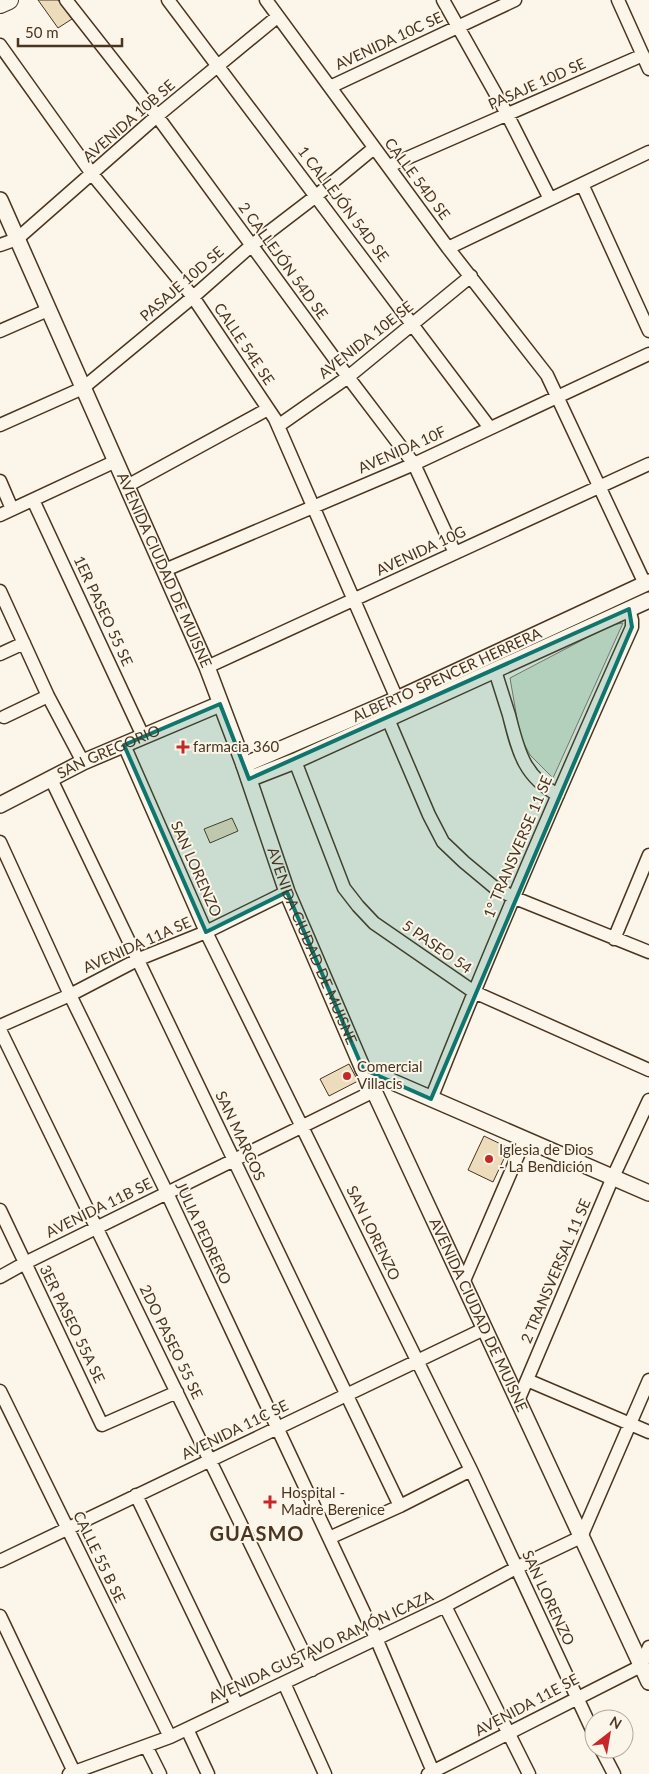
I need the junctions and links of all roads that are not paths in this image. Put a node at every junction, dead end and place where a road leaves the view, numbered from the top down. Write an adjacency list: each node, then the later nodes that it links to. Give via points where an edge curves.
1 (9, 0): 8 (main road)
2 (66, 0): 17 (street, 2 CALLEJÓN 54D SE)
3 (168, 0): 13 (street, 1 CALLEJÓN 54D SE)
4 (266, 0): 9 (street, CALLE 54D SE)
5 (443, 0): 10 (street)
6 (515, 0): 10 (street, AVENIDA 10C SE)
7 (618, 0): 12 (street)
8 (0, 4)
9 (277, 17): 13 (street, AVENIDA 10B SE); 15 (street, CALLE 54D SE)
10 (457, 27): 15 (street, AVENIDA 10C SE); 16 (street)
11 (0, 45): 21 (street, CALLE 54E SE)
12 (643, 55): 14 (street); 16 (street, PASAJE 10D SE)
13 (218, 66): 17 (street, AVENIDA 10B SE); 23 (street, 1 CALLEJÓN 54D SE)
14 (649, 68)
15 (330, 86): 18 (street, CALLE 54D SE)
16 (507, 114): 20 (street, PASAJE 10D SE); 24 (street)
17 (158, 116): 21 (street, AVENIDA 10B SE); 28 (street, 2 CALLEJÓN 54D SE)
18 (374, 148): 20 (street, CALLE 54D SE); 23 (street, PASAJE 10D SE)
19 (649, 152): 22 (street)
20 (389, 166): 29 (street, CALLE 54D SE)
21 (92, 174): 26 (street, AVENIDA 10B SE); 31 (street, CALLE 54E SE)
22 (582, 184): 24 (street); 35 (street)
23 (316, 196): 28 (street, PASAJE 10D SE); 33 (street, 1 CALLEJÓN 54D SE)
24 (550, 199): 29 (street)
25 (0, 200): 26 (street, AVENIDA CIUDAD DE MUISNE)
26 (17, 239): 27 (street, AVENIDA 10B SE); 32 (street, AVENIDA CIUDAD DE MUISNE)
27 (0, 245)
28 (252, 245): 31 (street, PASAJE 10D SE); 37 (street, 2 CALLEJÓN 54D SE)
29 (448, 248): 30 (street, CALLE 54D SE)
30 (471, 276): 33 (street, AVENIDA 10E SE); 39 (street, CALLE 54D SE, via 547,375)
31 (193, 297): 38 (street, PASAJE 10D SE); 40 (street, CALLE 54E SE)
32 (48, 310): 34 (street); 38 (street, AVENIDA CIUDAD DE MUISNE)
33 (413, 324): 37 (street, AVENIDA 10E SE); 43 (street, 1 CALLEJÓN 54D SE)
34 (0, 331)
35 (649, 331)
36 (649, 354): 39 (street, AVENIDA 10F)
37 (348, 377): 42 (street, AVENIDA 10E SE); 45 (street, 2 CALLEJÓN 54D SE)
38 (83, 388): 41 (street, PASAJE 10D SE); 44 (street, AVENIDA CIUDAD DE MUISNE)
39 (557, 397): 43 (street, AVENIDA 10F); 49 (street, CALLE 54D SE)
40 (268, 409): 42 (street, CALLE 54E SE); 48 (street)
41 (0, 425)
42 (278, 426): 51 (street, CALLE 54E SE)
43 (490, 428): 45 (street, AVENIDA 10F)
44 (116, 461): 48 (street, AVENIDA CIUDAD DE MUISNE); 50 (street)
45 (414, 464): 51 (street, AVENIDA 10F); 54 (street, 2 CALLEJÓN 54D SE)
46 (649, 464): 49 (street, AVENIDA 10G)
47 (0, 481): 52 (street)
48 (127, 486): 55 (street, AVENIDA CIUDAD DE MUISNE)
49 (598, 487): 54 (street, AVENIDA 10G); 56 (street, CALLE 54D SE)
50 (33, 500): 52 (street); 70 (street, 1ER PASEO 55 SE)
51 (314, 506): 55 (street, AVENIDA 10F); 58 (street, CALLE 54E SE)
52 (12, 509): 53 (street)
53 (0, 515)
54 (455, 553): 58 (street, AVENIDA 10G)
55 (165, 570): 63 (street, AVENIDA CIUDAD DE MUISNE)
56 (647, 583): 66 (street, ALBERTO SPENCER HERRERA)
57 (1, 595): 61 (street)
58 (354, 599): 63 (street, AVENIDA 10G); 66 (street, CALLE 54E SE)
59 (649, 600): 60 (street, ALBERTO SPENCER HERRERA)
60 (629, 609): 69 (street, ALBERTO SPENCER HERRERA); 76 (street, 1° TRANSVERSE 11 SE, via 632,627)
61 (24, 643): 62 (street); 65 (street)
62 (0, 654)
63 (207, 667): 67 (street, AVENIDA CIUDAD DE MUISNE)
64 (498, 677): 76 (street, via 518,751 532,775)
65 (48, 696): 68 (street); 73 (street)
66 (397, 699): 74 (street, ALBERTO SPENCER HERRERA)
67 (220, 704): 70 (street, SAN GREGORIO); 74 (street, AVENIDA CIUDAD DE MUISNE)
68 (4, 717)
69 (388, 720): 72 (street, ALBERTO SPENCER HERRERA); 81 (street, via 444,842 494,887)
70 (143, 736): 71 (street, SAN GREGORIO)
71 (124, 745): 73 (street, SAN GREGORIO); 82 (street, SAN LORENZO)
72 (295, 761): 74 (street, ALBERTO SPENCER HERRERA); 86 (street, 5 PASEO 54, via 344,888 374,922)
73 (83, 762): 75 (street, SAN GREGORIO)
74 (246, 772): 80 (street, AVENIDA CIUDAD DE MUISNE)
75 (52, 779): 77 (street, SAN GREGORIO); 85 (street, SAN MARCOS)
76 (558, 794): 81 (street, 1° TRANSVERSE 11 SE)
77 (1, 802)
78 (0, 842): 87 (street, JULIA PEDRERO)
79 (649, 855): 83 (street)
80 (286, 892): 82 (street, AVENIDA 11A SE); 90 (street, AVENIDA CIUDAD DE MUISNE)
81 (515, 898): 83 (street); 86 (street, 1° TRANSVERSE 11 SE)
82 (206, 932): 85 (street, AVENIDA 11A SE); 95 (street, SAN LORENZO)
83 (614, 939): 84 (street)
84 (649, 952)
85 (139, 959): 87 (street, AVENIDA 11A SE); 97 (street, SAN MARCOS)
86 (474, 992): 91 (street, 5 PASEO 54); 93 (street, 1° TRANSVERSE 11 SE)
87 (70, 995): 88 (street, AVENIDA 11A SE); 99 (street, JULIA PEDRERO)
88 (0, 1026)
89 (0, 1030): 102 (street, 2DO PASEO 55 SE)
90 (363, 1069): 92 (street, AVENIDA CIUDAD DE MUISNE); 93 (street)
91 (649, 1070)
92 (374, 1091): 95 (street, AVENIDA 11B SE); 105 (street, AVENIDA CIUDAD DE MUISNE)
93 (431, 1099): 96 (street)
94 (649, 1100): 98 (street, 2 TRANSVERSAL 11 SE)
95 (302, 1126): 97 (street, AVENIDA 11B SE); 107 (street, SAN LORENZO)
96 (525, 1139): 98 (street); 105 (street)
97 (233, 1160): 99 (street, AVENIDA 11B SE); 112 (street, SAN MARCOS)
98 (613, 1178): 100 (street); 108 (street, 2 TRANSVERSAL 11 SE)
99 (167, 1193): 102 (street, AVENIDA 11B SE); 115 (street, JULIA PEDRERO)
100 (649, 1193)
101 (0, 1210): 103 (street, 3ER PASEO 55A SE)
102 (97, 1227): 103 (street, AVENIDA 11B SE); 111 (street, 2DO PASEO 55 SE)
103 (25, 1263): 104 (street, AVENIDA 11B SE); 111 (street, 3ER PASEO 55A SE, via 102,1425)
104 (0, 1277)
105 (463, 1283): 106 (street, AVENIDA CIUDAD DE MUISNE)
106 (484, 1329): 107 (street, AVENIDA 11C SE); 113 (street, AVENIDA CIUDAD DE MUISNE)
107 (417, 1361): 112 (street, AVENIDA 11C SE); 118 (street, SAN LORENZO)
108 (527, 1380): 113 (street, 2 TRANSVERSAL 11 SE); 114 (street)
109 (649, 1380): 114 (street)
110 (0, 1391): 121 (street, CALLE 55 B SE)
111 (177, 1392): 117 (street, 2DO PASEO 55 SE)
112 (347, 1394): 115 (street, AVENIDA 11C SE); 120 (street, SAN MARCOS)
113 (518, 1402): 122 (street, AVENIDA CIUDAD DE MUISNE)
114 (631, 1424): 116 (street); 122 (street)
115 (276, 1428): 117 (street, AVENIDA 11C SE); 123 (street, JULIA PEDRERO)
116 (649, 1432)
117 (210, 1460): 119 (street, AVENIDA 11C SE); 131 (street, 2DO PASEO 55 SE)
118 (471, 1470): 120 (street); 125 (street, SAN LORENZO)
119 (136, 1495): 121 (street, AVENIDA 11C SE); 135 (street)
120 (400, 1506): 123 (street)
121 (67, 1528): 124 (street, AVENIDA 11C SE); 139 (street, CALLE 55 B SE)
122 (581, 1536): 125 (street, AVENIDA GUSTAVO RAMÓN ICAZA); 130 (street, AVENIDA CIUDAD DE MUISNE)
123 (329, 1538): 128 (street, JULIA PEDRERO)
124 (0, 1560)
125 (516, 1568): 126 (street, AVENIDA GUSTAVO RAMÓN ICAZA); 134 (street, SAN LORENZO)
126 (445, 1606): 128 (street, AVENIDA GUSTAVO RAMÓN ICAZA); 138 (street)
127 (0, 1616): 142 (street)
128 (376, 1638): 131 (street, AVENIDA GUSTAVO RAMÓN ICAZA); 143 (street, JULIA PEDRERO)
129 (649, 1647): 130 (street)
130 (641, 1666): 132 (street, AVENIDA CIUDAD DE MUISNE); 134 (street, AVENIDA 11E SE)
131 (312, 1670): 133 (street, AVENIDA GUSTAVO RAMÓN ICAZA)
132 (649, 1682)
133 (284, 1683): 135 (street, AVENIDA GUSTAVO RAMÓN ICAZA); 146 (street)
134 (576, 1698): 136 (street, SAN LORENZO); 138 (street, AVENIDA 11E SE)
135 (238, 1704): 137 (street, AVENIDA GUSTAVO RAMÓN ICAZA)
136 (584, 1714)
137 (187, 1729): 139 (street, AVENIDA GUSTAVO RAMÓN ICAZA); 145 (street)
138 (510, 1733): 143 (street, AVENIDA 11E SE); 147 (street)
139 (170, 1737): 140 (street, AVENIDA GUSTAVO RAMÓN ICAZA)
140 (146, 1746): 142 (street, AVENIDA GUSTAVO RAMÓN ICAZA); 144 (street)
141 (606, 1759): 148 (street)
142 (73, 1773)
143 (432, 1773)
144 (160, 1774)
145 (208, 1774)
146 (325, 1774)
147 (529, 1774)
148 (614, 1774)

